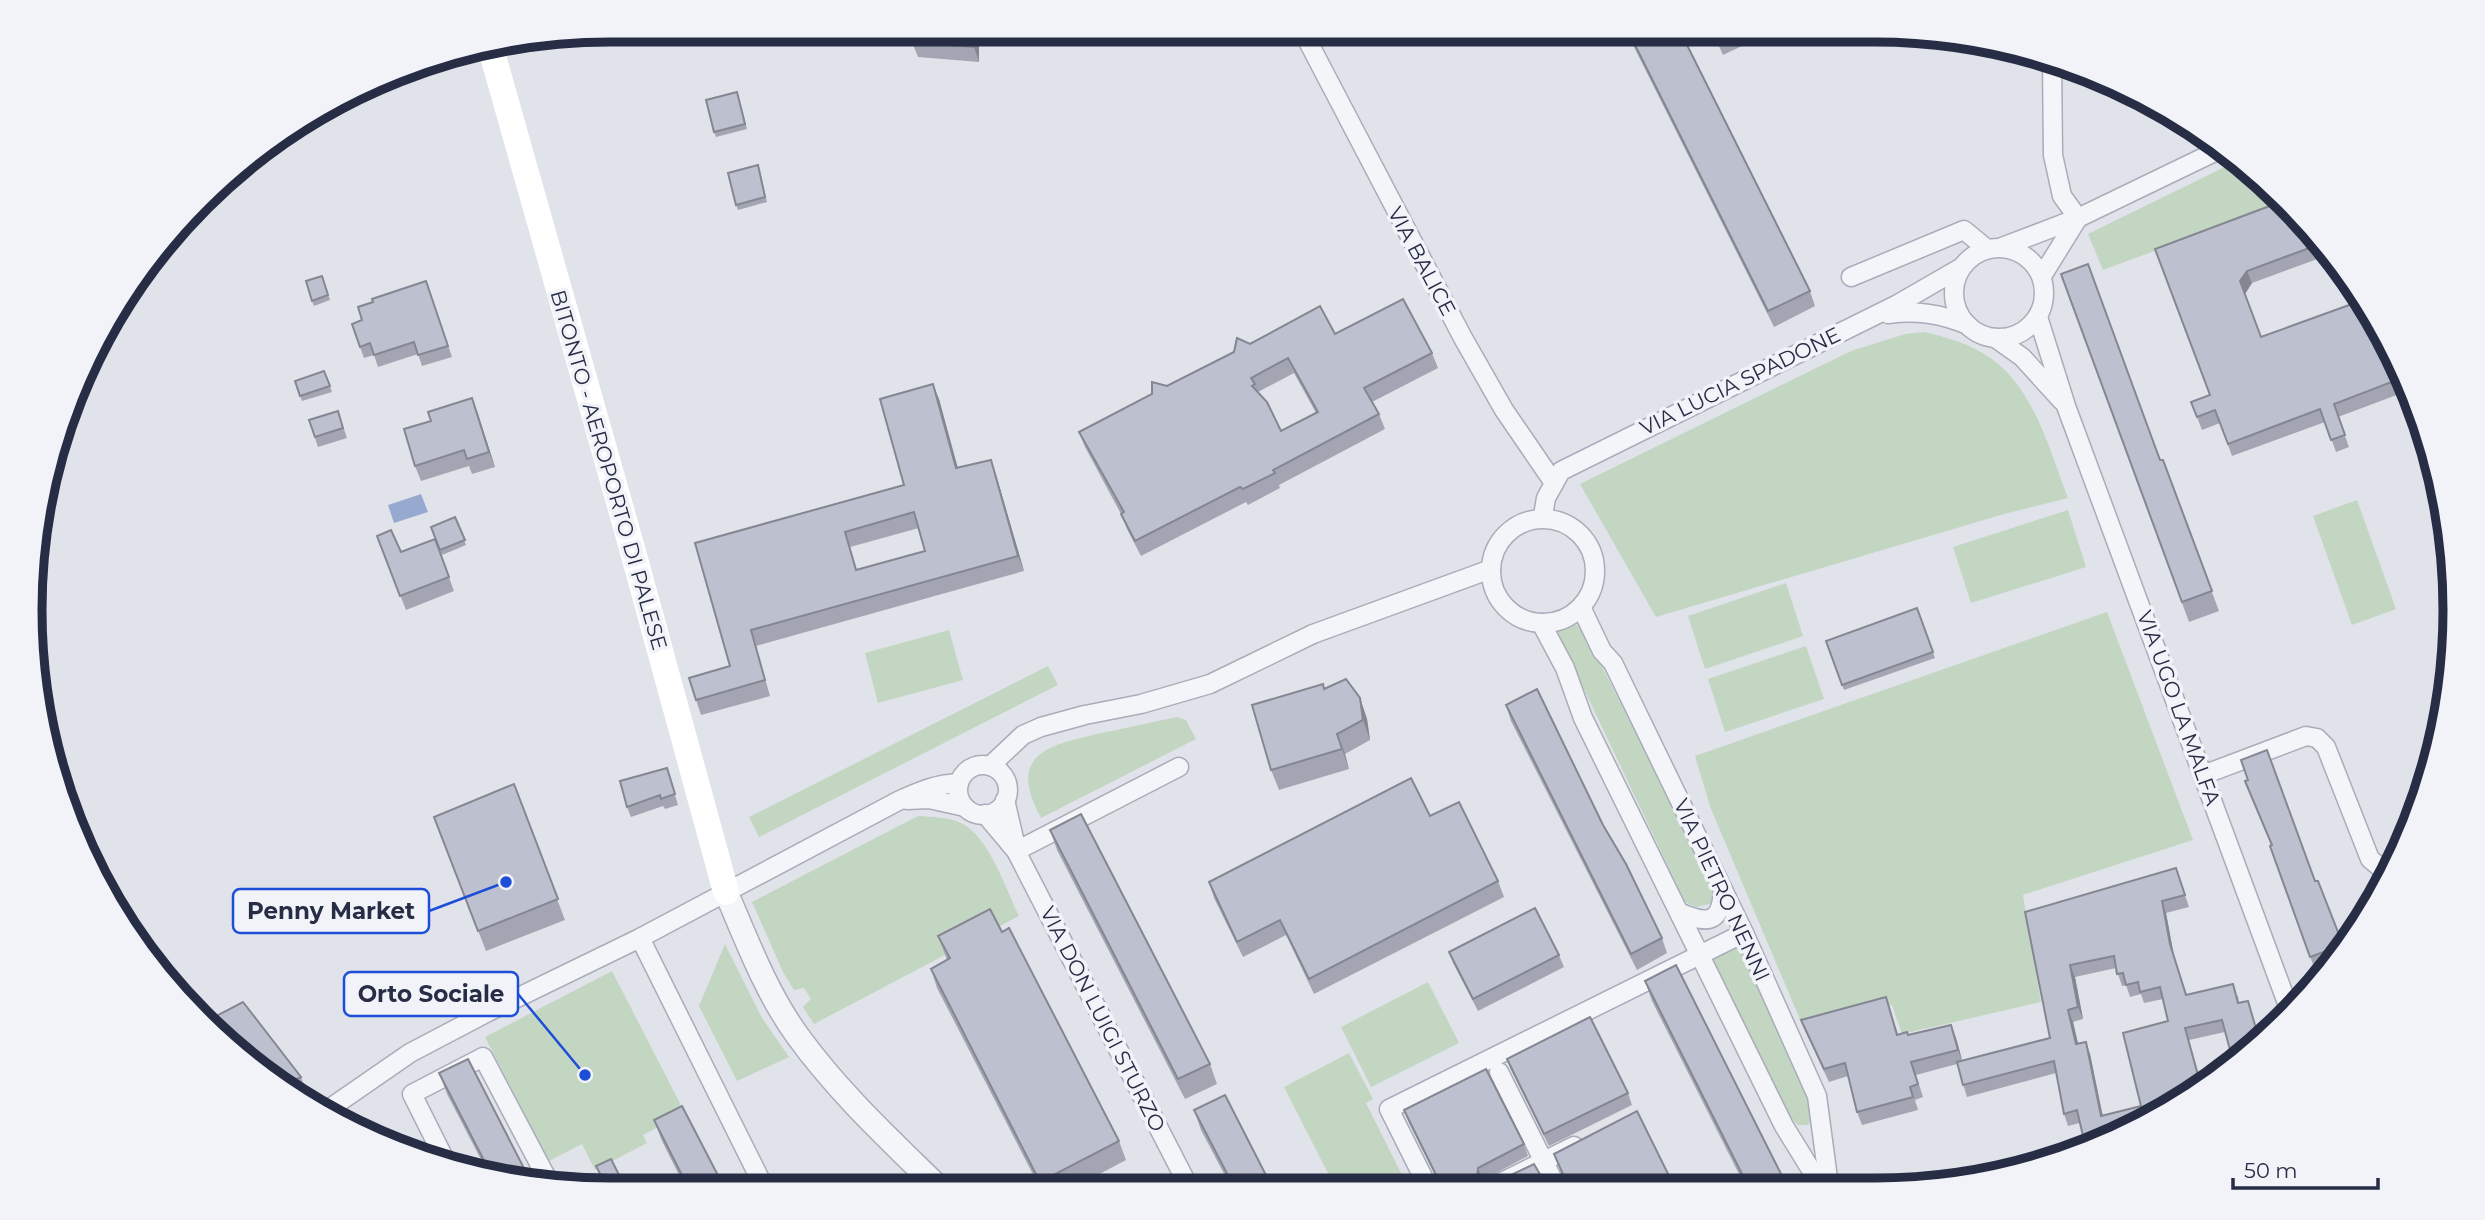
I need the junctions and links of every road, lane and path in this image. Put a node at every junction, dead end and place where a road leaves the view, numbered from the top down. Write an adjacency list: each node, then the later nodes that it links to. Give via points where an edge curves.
1 (1308, 42): 15 (street, VIA BALICE, via 1463,338 1504,410)
2 (493, 54): 32 (main road, BITONTO - AEROPORTO DI PALESE)
3 (2052, 70): 5 (street, via 2053,155 2062,196)
4 (2212, 153): 5 (street)
5 (2078, 218): 6 (street); 8 (street)
6 (1994, 248): 7 (street, via 1972,256); 8 (street, via 2026,256); 9 (street, via 1964,230)
7 (1962, 267): 10 (street, VIA LUCIA SPADONE); 12 (street, via 1954,298)
8 (2042, 276): 11 (street, via 2045,297)
9 (1851, 277)
10 (1874, 316): 12 (street, via 1929,313); 15 (street, VIA LUCIA SPADONE, via 1561,471)
11 (2038, 317): 13 (street, via 2014,336); 14 (street, VIA UGO LA MALFA)
12 (1968, 326): 13 (street)
13 (1995, 338): 14 (street, via 2022,357)
14 (2066, 406): 23 (street, VIA UGO LA MALFA)
15 (1554, 483): 16 (street)
16 (1543, 516)
17 (1491, 569): 18 (street, via 1494,550 1517,524 1539,518 1563,522 1582,535 1593,556 1595,579); 19 (street, via 1492,585 1503,605 1522,619); 20 (street, via 1313,634 1210,684)
18 (1581, 607): 19 (street, via 1568,617); 31 (street, VIA PIETRO NENNI)
19 (1541, 623): 33 (street)
20 (1023, 735): 21 (street); 25 (street)
21 (990, 766): 24 (street, via 968,770); 25 (street, via 1001,773)
22 (1179, 767): 29 (street)
23 (2203, 775): 30 (street, via 2305,736 2317,738 2326,747 2370,859); 37 (street, VIA UGO LA MALFA)
24 (959, 783): 26 (street, via 934,786); 27 (street, via 959,798)
25 (1006, 792): 28 (street, via 994,812); 29 (street)
26 (900, 800): 27 (street, via 929,799); 32 (street)
27 (965, 807): 28 (street)
28 (985, 814): 29 (street)
29 (1016, 850): 46 (street, VIA DON LUIGI STURZO)
30 (2381, 868)
31 (1723, 890): 33 (street, via 1717,915 1698,920); 34 (street, VIA PIETRO NENNI)
32 (726, 892): 35 (street); 45 (street, via 771,992 797,1035 840,1088)
33 (1681, 914): 36 (street)
34 (1744, 933): 36 (street); 51 (street, VIA PIETRO NENNI, via 1817,1096)
35 (640, 938): 39 (street, via 410,1053); 44 (street)
36 (1699, 955): 47 (street, via 1389,1109); 50 (street, via 1784,1126)
37 (2290, 998)
38 (1499, 1072): 42 (street)
39 (333, 1106)
40 (1588, 1139): 42 (street)
41 (441, 1152): 43 (street, via 412,1094 483,1056)
42 (1543, 1161): 48 (street); 49 (street)
43 (545, 1174)
44 (760, 1178)
45 (929, 1178)
46 (1184, 1178)
47 (1424, 1178)
48 (1508, 1178)
49 (1552, 1178)
50 (1816, 1178)
51 (1828, 1178)

